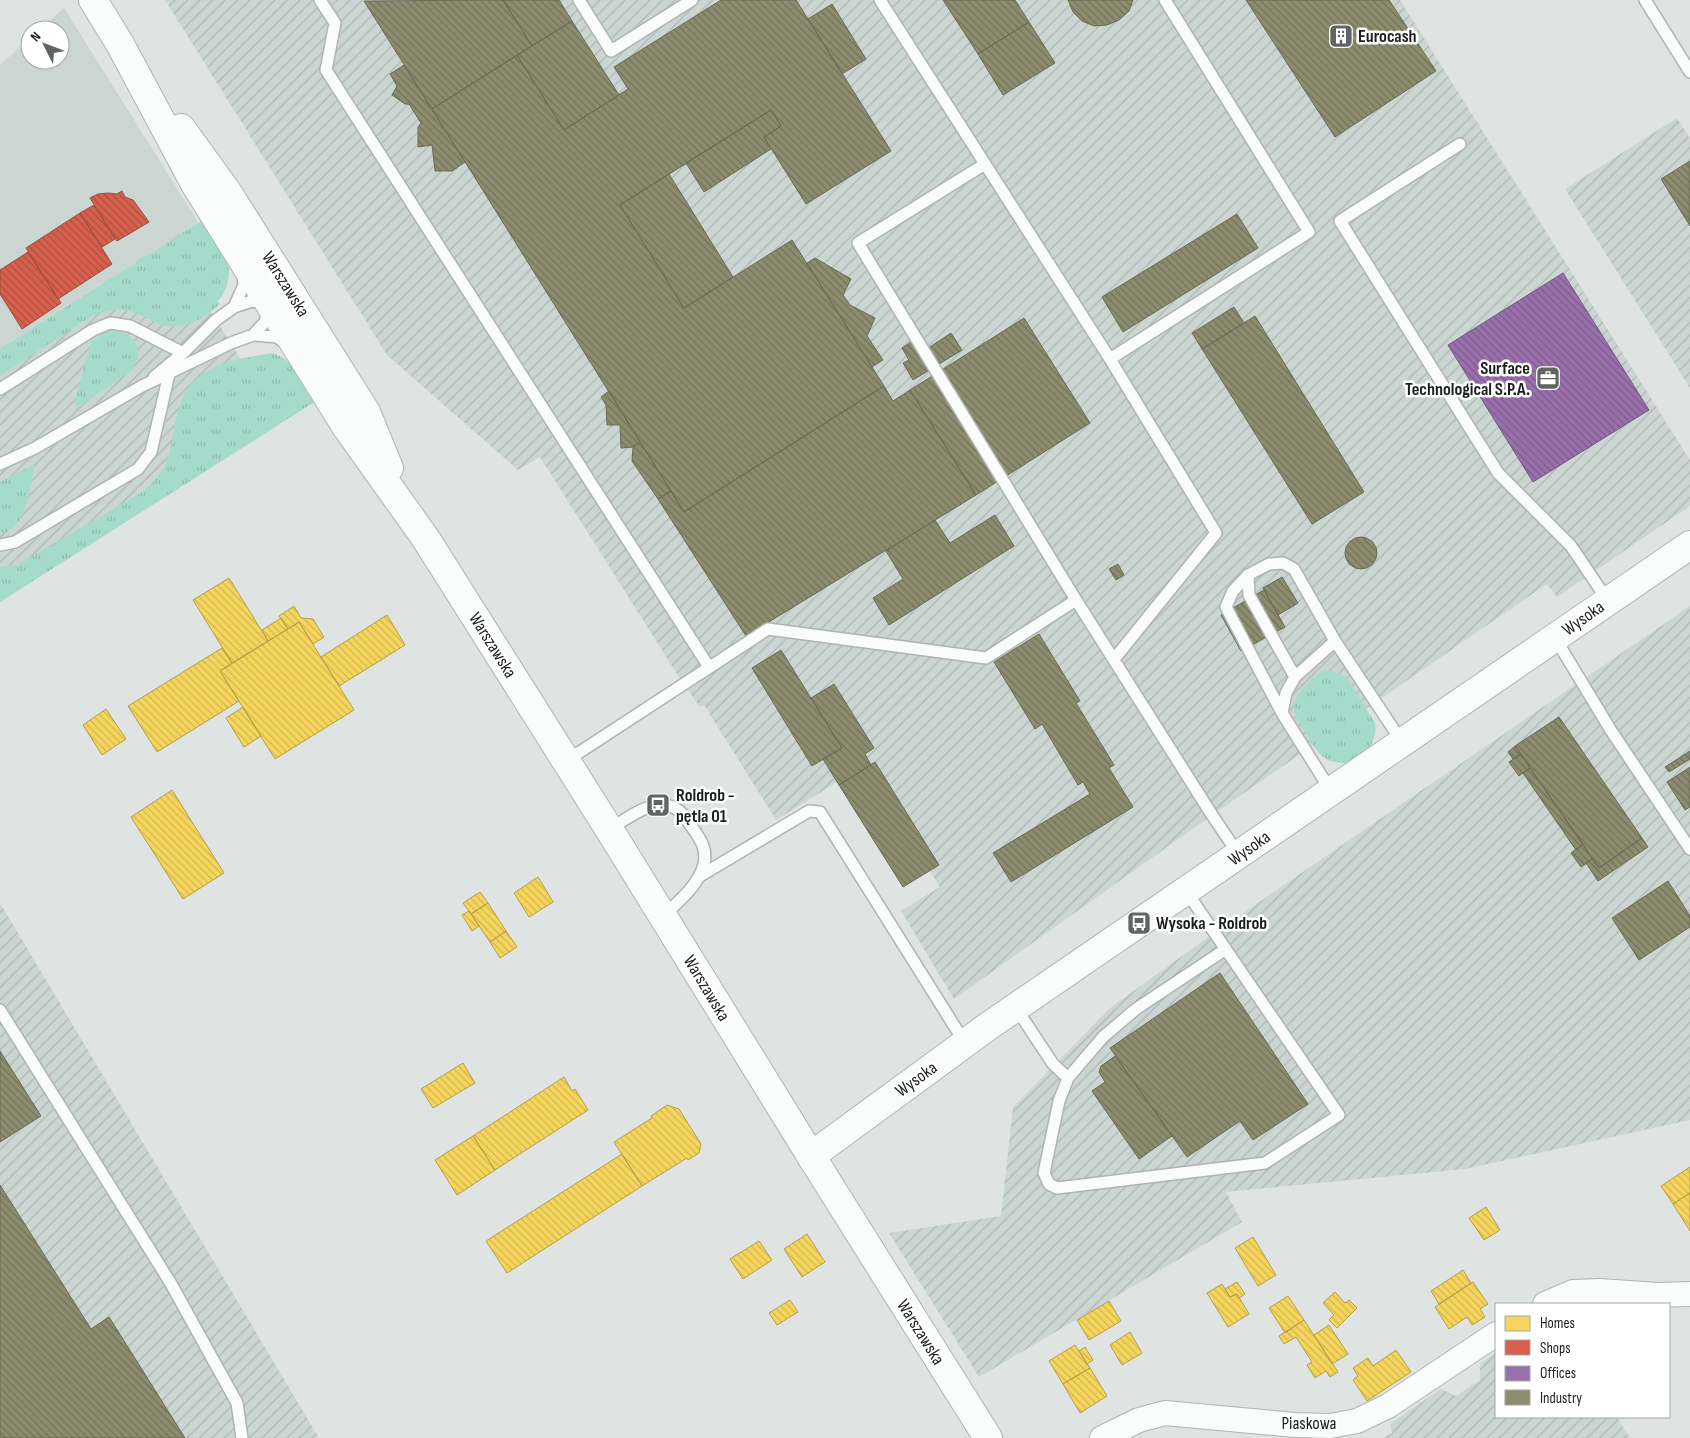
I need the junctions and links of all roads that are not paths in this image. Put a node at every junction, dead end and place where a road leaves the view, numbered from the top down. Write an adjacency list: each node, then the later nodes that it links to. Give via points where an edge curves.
1 (93, 0): 8 (main road, Warszawska)
2 (320, 0): 34 (lane, via 334,24 326,70)
3 (579, 0): 4 (lane, via 611,51)
4 (692, 0)
5 (880, 0): 11 (lane)
6 (1165, 0): 19 (lane, via 1309,232)
7 (1645, 0): 9 (lane)
8 (120, 44): 12 (main road, Warszawska, via 195,184); 13 (main road, Warszawska, via 228,193)
9 (1690, 72)
10 (1460, 144): 30 (lane, via 1340,221 1498,473 1571,546)
11 (985, 164): 19 (lane); 29 (lane, via 858,243)
12 (240, 257): 14 (main road, Warszawska); 15 (lane, via 244,285)
13 (270, 257): 14 (lane); 16 (main road, Warszawska)
14 (270, 304): 15 (lane, via 252,301); 16 (lane); 17 (lane, via 265,322); 20 (main road, Warszawska)
15 (234, 307): 18 (lane, via 216,320)
16 (317, 333): 25 (main road, Warszawska, via 366,412 387,464)
17 (253, 335): 20 (lane, via 277,337); 21 (lane)
18 (183, 354): 22 (lane); 23 (lane, via 130,326 110,323 93,330)
19 (1110, 359): 33 (lane, via 1216,533)
20 (305, 360): 25 (main road, Warszawska, via 347,428)
21 (169, 374): 22 (lane); 26 (lane, via 151,452 138,469 15,542)
22 (142, 386): 24 (lane, via 35,448)
23 (0, 389)
24 (0, 464)
25 (426, 539): 38 (main road, Warszawska)
26 (0, 545)
27 (1690, 545): 30 (main road, Wysoka)
28 (1248, 575): 32 (lane, via 1269,564 1283,563 1294,569); 35 (lane, via 1249,595); 36 (lane, via 1233,591 1226,607)
29 (1076, 600): 33 (lane); 34 (lane, via 986,658 768,629)
30 (1608, 601): 31 (main road, Wysoka)
31 (1555, 638): 37 (main road, Wysoka); 41 (lane, via 1610,730)
32 (1335, 641): 35 (lane); 37 (lane)
33 (1114, 658): 43 (lane)
34 (708, 667): 38 (lane)
35 (1295, 677): 36 (lane, via 1286,693)
36 (1282, 713): 39 (lane)
37 (1402, 742): 39 (main road, Wysoka)
38 (566, 760): 40 (main road, Warszawska)
39 (1331, 791): 43 (main road, Wysoka)
40 (610, 829): 44 (lane, via 642,810 658,805 670,806 682,813 703,846 705,858); 46 (main road, Warszawska)
41 (1687, 836): 42 (lane)
42 (1690, 849)
43 (1239, 855): 45 (main road, Wysoka)
44 (700, 876): 46 (lane); 50 (lane, via 809,811 820,812)
45 (1186, 891): 47 (lane); 48 (main road, Wysoka)
46 (664, 916): 52 (main road, Warszawska)
47 (1226, 949): 51 (lane, via 1136,1009 1103,1037); 51 (lane, via 1339,1115 1265,1163 1057,1188 1049,1184 1044,1173 1059,1101)
48 (1016, 1008): 50 (main road, Wysoka); 51 (lane, via 1053,1064)
49 (0, 1010): 56 (lane, via 170,1282 237,1403)
50 (966, 1043): 52 (main road, Wysoka)
51 (1068, 1078)
52 (811, 1156): 57 (main road, Warszawska)
53 (1690, 1294): 54 (street, via 1573,1292)
54 (1547, 1303)
55 (1495, 1335): 58 (street, Piaskowa, via 1388,1406 1357,1421 1330,1426 1295,1425 1165,1413 1138,1420)
56 (242, 1438)
57 (988, 1438)
58 (1102, 1438)

